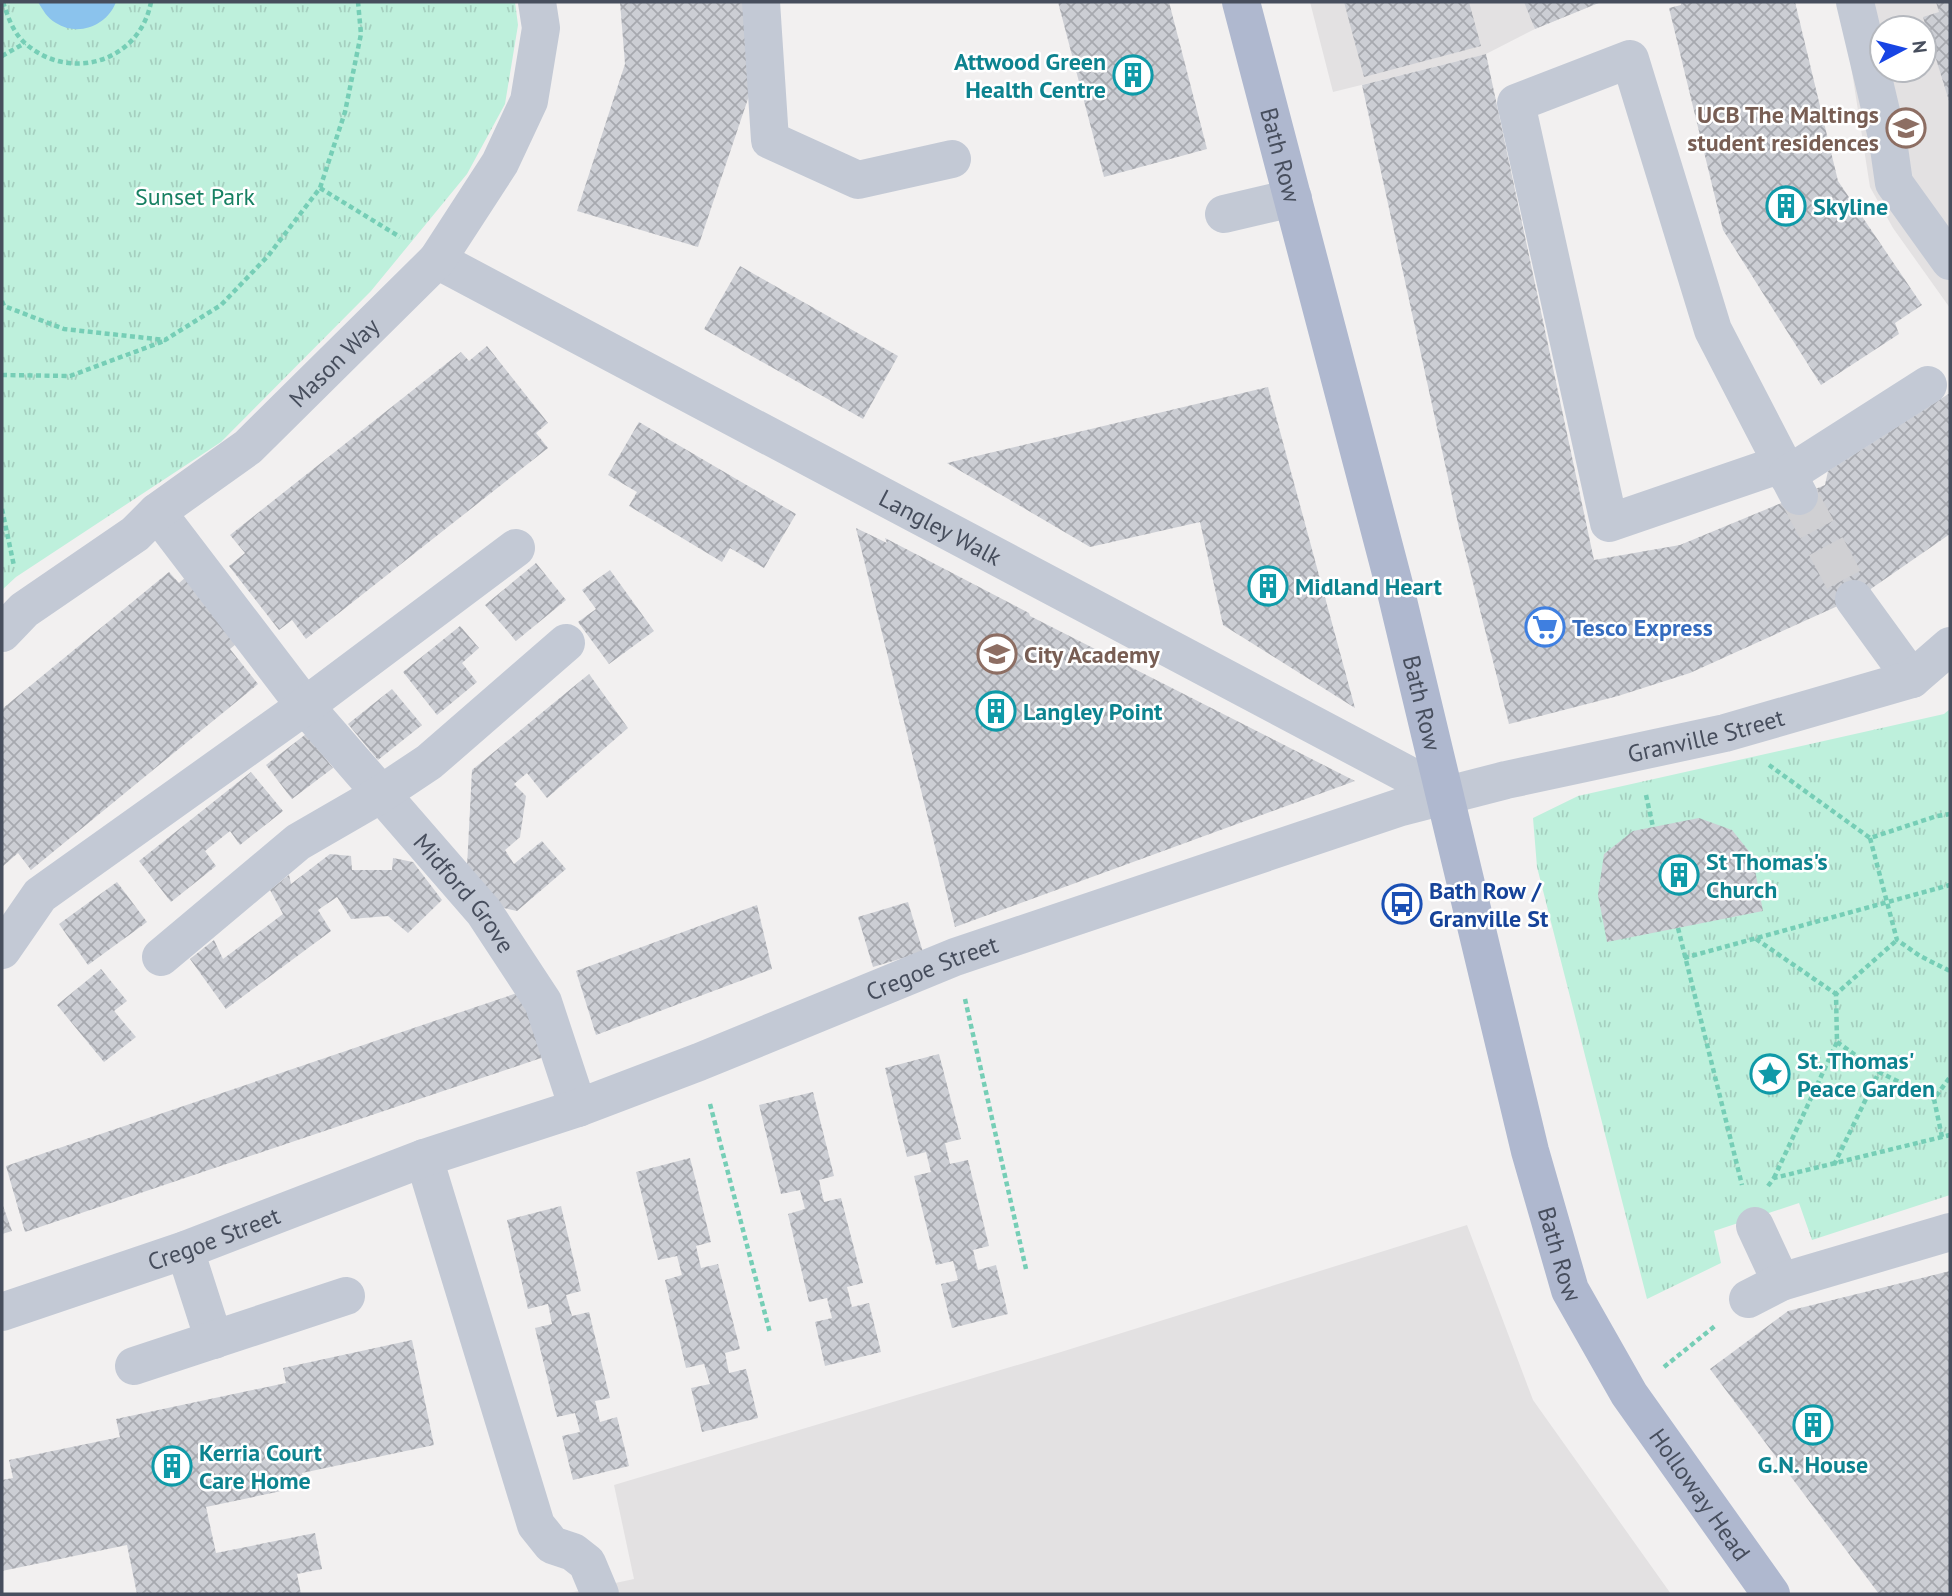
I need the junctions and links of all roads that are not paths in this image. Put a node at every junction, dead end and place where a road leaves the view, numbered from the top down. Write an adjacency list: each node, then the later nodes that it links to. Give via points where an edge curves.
1 (537, 2): 8 (street, Mason Way, via 541,27 529,101 500,163)
2 (761, 2): 5 (street, via 770,141 858,180)
3 (1241, 2): 6 (main road, Bath Row)
4 (1855, 2): 9 (street, via 1894,183)
5 (953, 159)
6 (1293, 198): 7 (street); 21 (main road, Bath Row)
7 (1224, 214)
8 (437, 260): 12 (street, Mason Way, via 248,447); 21 (street, Langley Walk)
9 (1950, 261)
10 (1928, 386): 11 (street)
11 (1789, 478): 11 (street, via 1713,330 1630,59 1516,103 1609,523)
12 (157, 512): 15 (street, Mason Way, via 135,534); 19 (street, Midford Grove)
13 (516, 548): 19 (street)
14 (1854, 599): 18 (street)
15 (13, 622)
16 (566, 643): 20 (street, via 429,762)
17 (1950, 646): 18 (street, Granville Street)
18 (1912, 679): 21 (street, Granville Street, via 1725,733)
19 (305, 706): 20 (street, Midford Grove); 22 (street, via 40,895)
20 (381, 794): 23 (street, via 298,842); 24 (street, Midford Grove, via 484,912 543,1002)
21 (1447, 794): 24 (street, Cregoe Street, via 956,957); 35 (main road, Bath Row, via 1530,1152 1570,1290)
22 (2, 950)
23 (161, 957)
24 (578, 1108): 25 (street, Cregoe Street)
25 (424, 1158): 28 (street, Cregoe Street); 36 (street, via 536,1525 552,1545 587,1563)
26 (1752, 1219): 29 (street)
27 (1950, 1232): 29 (street)
28 (185, 1251): 32 (street, Cregoe Street); 33 (street)
29 (1781, 1282): 31 (street)
30 (346, 1296): 33 (street)
31 (1748, 1299)
32 (2, 1312)
33 (214, 1340): 34 (street)
34 (134, 1366)
35 (1629, 1394): 37 (main road, Holloway Head)
36 (600, 1594)
37 (1771, 1594)

